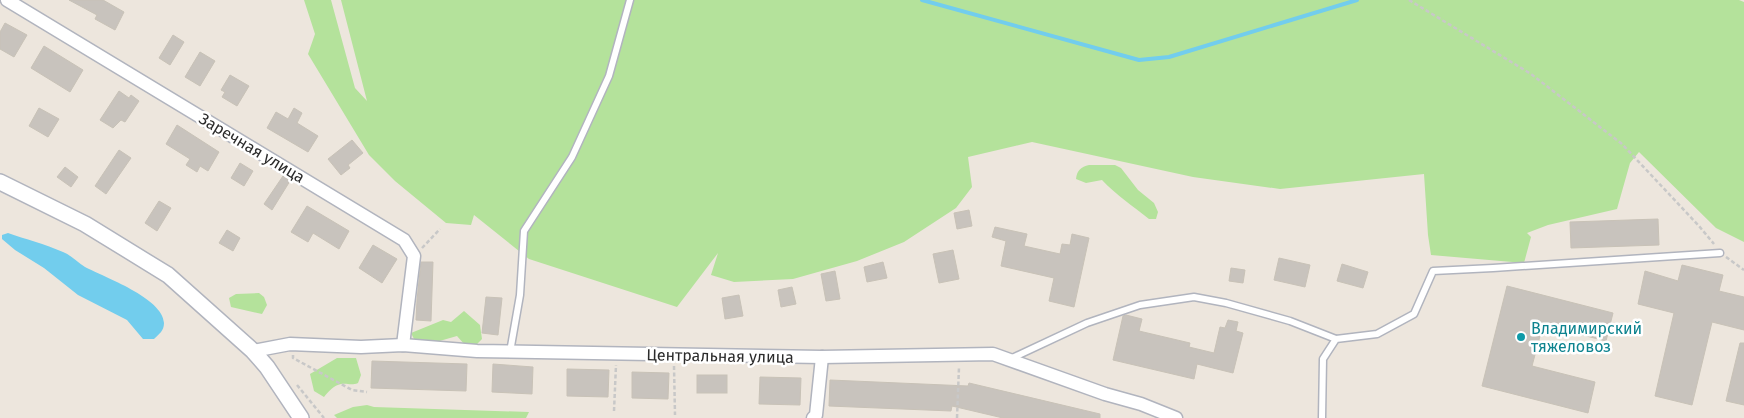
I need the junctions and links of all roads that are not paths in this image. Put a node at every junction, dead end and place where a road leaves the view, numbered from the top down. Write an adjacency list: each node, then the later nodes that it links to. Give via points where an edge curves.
1 (7, 0): 6 (street, Заречная улица, via 404,240 414,256)
2 (630, 0): 8 (lane, via 609,76 572,157 524,231 520,295)
3 (0, 182): 7 (street, via 85,224 168,276)
4 (1720, 253): 5 (lane, via 1433,271 1414,314 1377,334)
5 (1336, 339): 10 (lane, via 1290,321 1194,297 1140,305 1087,323); 14 (lane, via 1323,359)
6 (403, 345): 7 (street, Центральная улица, via 290,344); 8 (street, Центральная улица)
7 (253, 351): 11 (street)
8 (510, 352): 9 (street, Центральная улица)
9 (822, 357): 10 (street, Центральная улица, via 993,354); 12 (street, via 816,415)
10 (1008, 359): 13 (street, Центральная улица)
11 (301, 418)
12 (813, 418)
13 (1176, 418)
14 (1322, 418)

